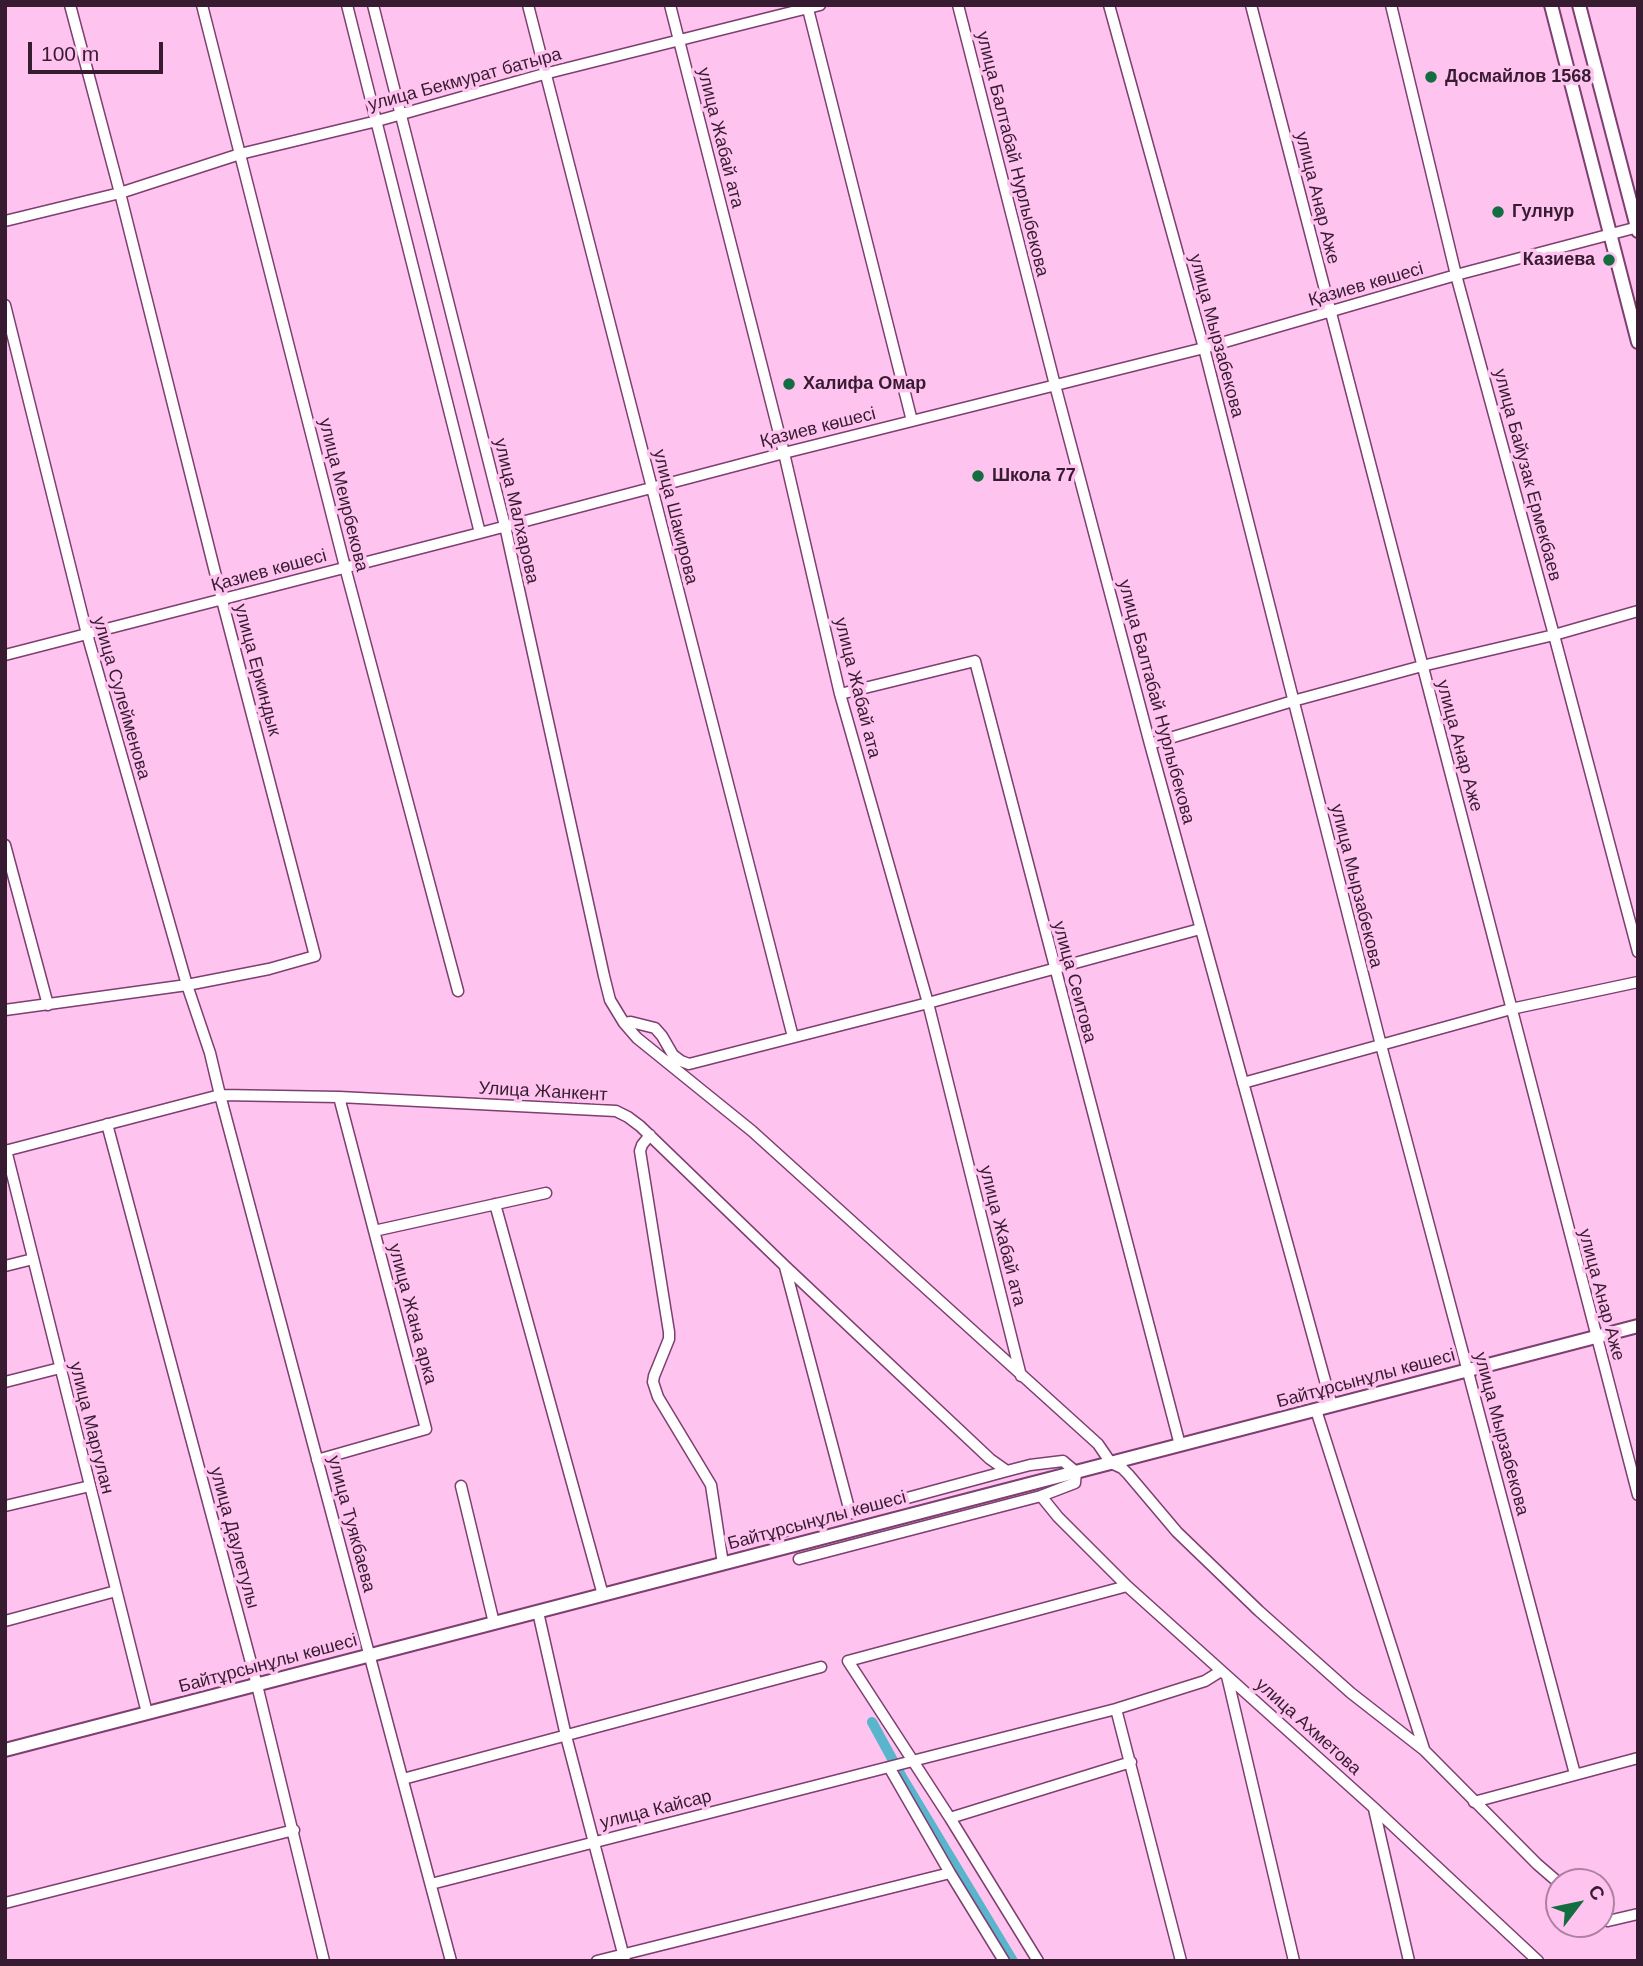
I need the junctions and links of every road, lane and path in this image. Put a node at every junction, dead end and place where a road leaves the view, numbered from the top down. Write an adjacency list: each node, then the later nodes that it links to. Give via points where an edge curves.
1 (70, 5): 20 (street, улица Еркиндык)
2 (202, 5): 19 (street, улица Меирбекова)
3 (347, 5): 18 (street)
4 (373, 5): 17 (street, улица Малхарова)
5 (527, 5): 16 (street, улица Шакирова)
6 (670, 5): 15 (street, улица Жабай ата)
7 (820, 5): 14 (street, улица Бекмурат батыра)
8 (958, 5): 29 (street, улица Балтабай Нурлыбекова)
9 (1109, 5): 28 (street, улица Мырзабекова)
10 (1251, 5): 26 (street, улица Анар Аже)
11 (1391, 5): 24 (street, улица Байузак Ермекбаев)
12 (1551, 5): 23 (main road)
13 (1579, 5): 22 (main road)
14 (807, 7): 15 (street, улица Бекмурат батыра); 30 (street)
15 (679, 40): 16 (street, улица Бекмурат батыра); 31 (street, улица Жабай ата)
16 (544, 74): 17 (street, улица Бекмурат батыра); 32 (street, улица Шакирова)
17 (401, 114): 18 (street, улица Бекмурат батыра); 33 (street, улица Малхарова)
18 (377, 121): 19 (street, улица Бекмурат батыра); 34 (street)
19 (240, 154): 20 (street, улица Бекмурат батыра); 35 (street, улица Меирбекова)
20 (120, 193): 21 (street, улица Бекмурат батыра); 36 (street, улица Еркиндык)
21 (5, 221)
22 (1638, 229): 23 (street, Қазиев көшесі)
23 (1610, 234): 24 (street, Қазиев көшесі); 27 (main road)
24 (1456, 275): 26 (street, Қазиев көшесі); 39 (street, улица Байузак Ермекбаев)
25 (5, 305): 38 (street, улица Сулейменова)
26 (1330, 312): 28 (street, Қазиев көшесі); 41 (street, улица Анар Аже)
27 (1638, 342)
28 (1204, 348): 29 (street, Қазиев көшесі); 43 (street, улица Мырзабекова)
29 (1055, 385): 30 (street, Қазиев көшесі); 44 (street, улица Балтабай Нурлыбекова)
30 (912, 421): 31 (street, Қазиев көшесі)
31 (784, 453): 32 (street, Қазиев көшесі); 42 (street, улица Жабай ата)
32 (651, 488): 33 (street, Қазиев көшесі); 57 (street, улица Шакирова)
33 (505, 526): 34 (street, Қазиев көшесі); 56 (street, улица Малхарова, via 604,976 610,1000)
34 (480, 533): 35 (street, Қазиев көшесі)
35 (345, 567): 36 (street, Қазиев көшесі); 51 (street, улица Меирбекова)
36 (222, 600): 38 (street, Қазиев көшесі); 50 (street, улица Еркиндык, via 315,956)
37 (1638, 611): 39 (street)
38 (86, 634): 40 (street, Қазиев көшесі); 50 (street, улица Сулейменова)
39 (1554, 635): 41 (street); 47 (street, улица Байузак Ермекбаев)
40 (5, 655)
41 (1422, 666): 43 (street); 54 (street, улица Анар Аже)
42 (840, 694): 48 (street, улица Сеитова, via 975,662); 52 (street, улица Жабай ата)
43 (1293, 701): 44 (street); 58 (street, улица Мырзабекова)
44 (1150, 744): 46 (street, улица Балтабай Нурлыбекова)
45 (5, 845): 53 (street)
46 (1200, 929): 48 (street); 59 (street, улица Балтабай Нурлыбекова)
47 (1638, 952)
48 (1054, 968): 52 (street); 79 (street, улица Сеитова)
49 (1638, 982): 54 (street)
50 (187, 985): 53 (street, улица Еркиндык); 60 (street, улица Сулейменова)
51 (458, 991)
52 (928, 1003): 57 (street); 75 (street, улица Жабай ата)
53 (48, 1005): 55 (street, улица Еркиндык)
54 (1511, 1009): 58 (street); 72 (street, улица Анар Аже)
55 (5, 1010)
56 (624, 1023): 57 (street, via 655,1028 673,1055 690,1064); 75 (street, улица Малхарова, via 752,1131)
57 (793, 1037)
58 (1381, 1045): 59 (street); 74 (street, улица Мырзабекова)
59 (1243, 1083): 77 (street, улица Балтабай Нурлыбекова)
60 (220, 1095): 61 (street, Улица Жанкент); 62 (street, Улица Жанкент); 80 (street, улица Туякбаева)
61 (340, 1097): 63 (street, Улица Жанкент, via 616,1111); 67 (street, улица Жана арка)
62 (107, 1124): 64 (street, Улица Жанкент); 102 (street, улица Даулетулы)
63 (650, 1135): 70 (street, Улица Жанкент); 92 (street, via 640,1151 669,1332 653,1382 711,1485)
64 (5, 1150): 68 (street, улица Маргулан)
65 (546, 1193): 66 (street)
66 (495, 1204): 67 (street); 95 (street)
67 (374, 1231): 80 (street, улица Жана арка, via 426,1429)
68 (33, 1259): 69 (street); 73 (street, улица Маргулан)
69 (5, 1266)
70 (785, 1266): 82 (street, Улица Жанкент); 89 (street)
71 (1638, 1326): 72 (main road, Байтұрсынұлы көшесі)
72 (1595, 1337): 74 (main road, Байтұрсынұлы көшесі); 86 (street, улица Анар Аже)
73 (60, 1368): 76 (street); 84 (street, улица Маргулан)
74 (1468, 1370): 77 (main road, Байтұрсынұлы көшесі); 112 (street, улица Мырзабекова)
75 (1021, 1376): 81 (street, улица Малхарова, via 1098,1444)
76 (5, 1382)
77 (1332, 1406): 78 (main road, Байтұрсынұлы көшесі)
78 (1316, 1410): 79 (main road, Байтұрсынұлы көшесі); 107 (street)
79 (1180, 1445): 81 (main road, Байтұрсынұлы көшесі)
80 (317, 1460): 99 (street, улица Туякбаева)
81 (1111, 1463): 83 (main road, Байтұрсынұлы көшесі); 107 (street, улица Малхарова, via 1128,1474 1177,1532 1259,1611)
82 (1007, 1471): 83 (street, via 1063,1461); 89 (street)
83 (1076, 1472): 87 (street, via 1075,1483); 92 (main road, Байтұрсынұлы көшесі)
84 (89, 1486): 88 (street); 94 (street, улица Маргулан)
85 (461, 1486): 98 (street)
86 (1638, 1495)
87 (1041, 1496): 91 (street); 93 (street, улица Ахметова)
88 (5, 1506)
89 (850, 1513): 90 (street)
90 (774, 1534)
91 (799, 1559)
92 (723, 1564): 95 (main road, Байтұрсынұлы көшесі)
93 (1126, 1586): 101 (street, улица Ахметова); 109 (street, via 848,1661)
94 (116, 1591): 97 (street); 104 (street, улица Маргулан)
95 (603, 1595): 96 (main road, Байтұрсынұлы көшесі)
96 (538, 1612): 98 (main road, Байтұрсынұлы көшесі); 105 (street)
97 (5, 1621)
98 (494, 1623): 99 (main road, Байтұрсынұлы көшесі)
99 (369, 1656): 102 (main road, Байтұрсынұлы көшесі); 113 (street, улица Туякбаева)
100 (821, 1667): 105 (street)
101 (1224, 1674): 103 (street); 115 (street, улица Ахметова); 132 (street)
102 (257, 1685): 104 (main road, Байтұрсынұлы көшесі); 117 (street, улица Даулетулы)
103 (1116, 1709): 109 (street); 110 (street)
104 (147, 1713): 106 (main road, Байтұрсынұлы көшесі)
105 (566, 1736): 113 (street); 118 (street)
106 (5, 1750)
107 (1424, 1750): 114 (street, улица Малхарова)
108 (1638, 1758): 112 (street)
109 (910, 1761): 111 (street, улица Кайсар); 116 (street)
110 (1131, 1762): 116 (street); 131 (street)
111 (889, 1767): 118 (street, улица Кайсар); 120 (street)
112 (1575, 1774): 114 (street)
113 (402, 1779): 121 (street, улица Туякбаева)
114 (1474, 1802): 119 (street, улица Малхарова)
115 (1374, 1808): 133 (street); 134 (street, улица Ахметова)
116 (950, 1818): 130 (street)
117 (294, 1830): 122 (street); 126 (street, улица Даулетулы)
118 (595, 1842): 121 (street, улица Кайсар); 125 (street)
119 (1545, 1871)
120 (950, 1873): 125 (street); 129 (street)
121 (431, 1884): 127 (street, улица Туякбаева)
122 (5, 1903)
123 (1638, 1914): 124 (street)
124 (1615, 1919)
125 (625, 1957): 128 (street)
126 (324, 1961)
127 (451, 1961)
128 (597, 1961)
129 (1004, 1961)
130 (1038, 1961)
131 (1181, 1961)
132 (1294, 1961)
133 (1409, 1961)
134 (1538, 1961)

